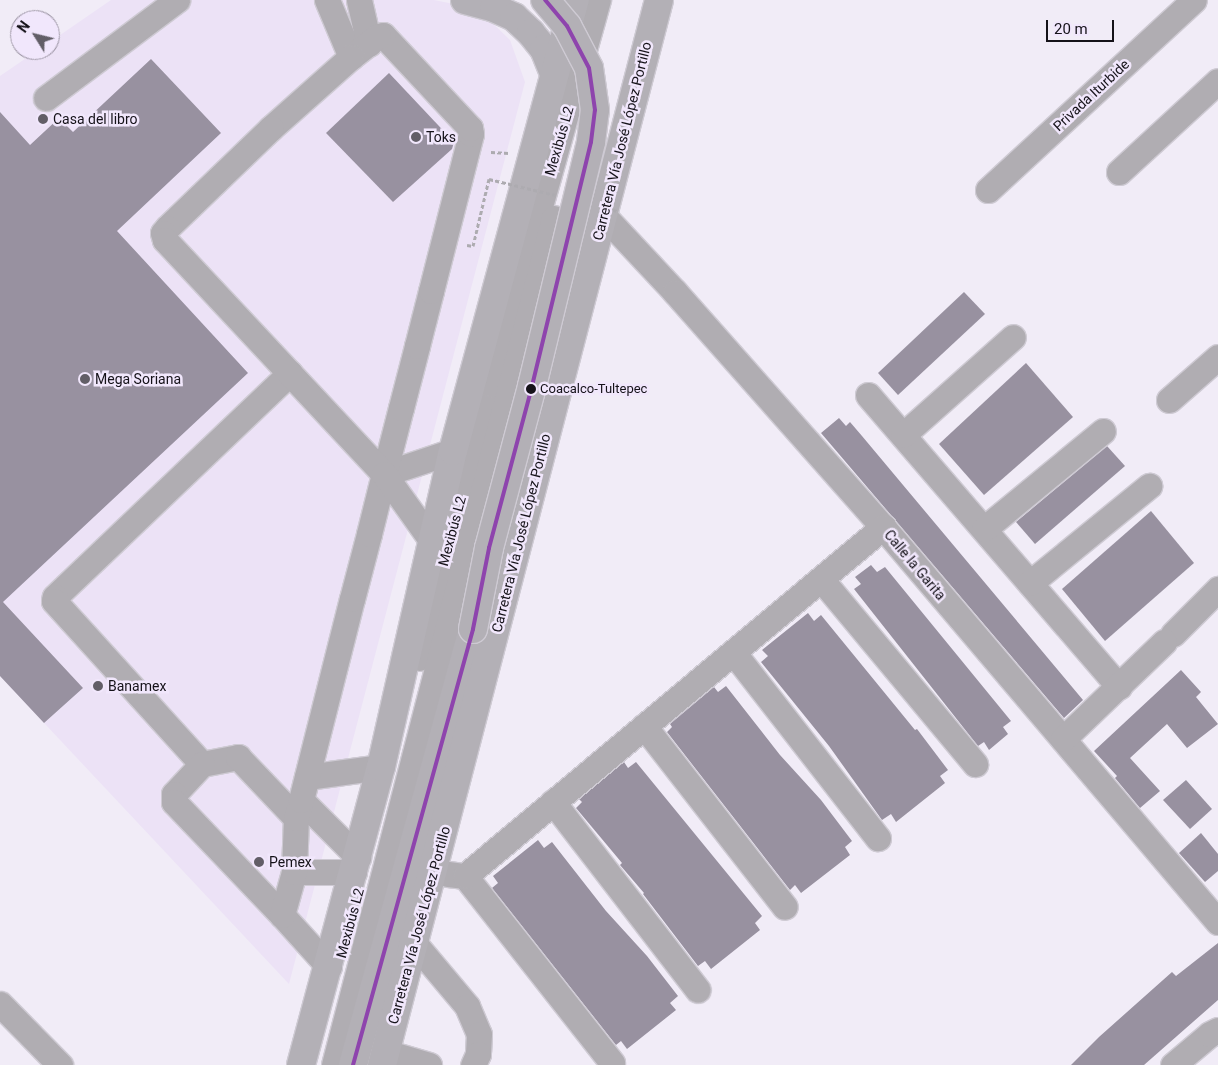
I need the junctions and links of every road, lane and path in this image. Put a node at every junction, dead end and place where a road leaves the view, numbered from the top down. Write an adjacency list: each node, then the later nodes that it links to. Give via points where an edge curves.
1 (177, 0): 14 (street)
2 (327, 0): 11 (street)
3 (359, 0): 11 (street)
4 (465, 0): 12 (main road, via 514,17 544,49)
5 (545, 0): 64 (main road, bridge, via 567,26 589,68 594,110 591,142 489,548 473,629)
6 (575, 0): 12 (main road)
7 (598, 0): 62 (street, Mexibús L2, via 490,384)
8 (613, 0): 63 (street, Mexibús L2)
9 (659, 0): 19 (main road, Carretera Vía José López Portillo)
10 (1194, 0): 18 (street, Privada Iturbide)
11 (360, 51): 15 (street, via 378,36 388,38 470,128); 22 (street, via 271,128 163,234 165,240)
12 (554, 74): 16 (main road)
13 (1218, 81): 17 (street)
14 (46, 98)
15 (468, 148): 16 (path); 28 (street)
16 (533, 155): 27 (main road)
17 (1119, 172)
18 (988, 190)
19 (603, 214): 30 (street, Calle la Garita); 48 (main road, Carretera Vía José López Portillo)
20 (1013, 337): 26 (street)
21 (1218, 356): 24 (street)
22 (290, 373): 28 (street); 40 (street, via 55,598 56,605)
23 (868, 395): 26 (street)
24 (1169, 400)
25 (1102, 432): 31 (street)
26 (903, 435): 31 (street)
27 (453, 450): 28 (street); 32 (main road)
28 (384, 474): 32 (street); 43 (street)
29 (1149, 486): 34 (street)
30 (883, 528): 33 (street); 39 (street, Calle la Garita)
31 (984, 529): 34 (street)
32 (431, 540): 42 (main road)
33 (821, 579): 36 (street); 41 (street)
34 (1030, 583): 37 (street)
35 (1218, 589): 37 (street)
36 (733, 652): 38 (street); 45 (street)
37 (1119, 687): 39 (street)
38 (644, 726): 44 (street); 50 (street)
39 (1063, 739): 52 (street, Calle la Garita)
40 (202, 764): 43 (street, via 238,757); 51 (street, via 174,794 174,802)
41 (975, 764)
42 (381, 767): 43 (street); 46 (main road)
43 (301, 798): 46 (street); 47 (street)
44 (553, 802): 49 (street); 55 (street)
45 (878, 838)
46 (356, 864): 47 (street); 54 (main road)
47 (294, 872): 51 (street)
48 (433, 873): 49 (street); 53 (main road, Carretera Vía José López Portillo)
49 (465, 876): 59 (street)
50 (785, 907)
51 (282, 915): 54 (street)
52 (1218, 922)
53 (415, 944): 58 (main road, Carretera Vía José López Portillo); 66 (street, via 467,1006 480,1034)
54 (329, 967): 61 (main road)
55 (698, 990)
56 (0, 1004): 60 (street)
57 (1218, 1030): 67 (street)
58 (384, 1059): 65 (street)
59 (612, 1063)
60 (60, 1065)
61 (301, 1065)
62 (314, 1065)
63 (334, 1065)
64 (353, 1065)
65 (429, 1065)
66 (473, 1065)
67 (1173, 1065)

